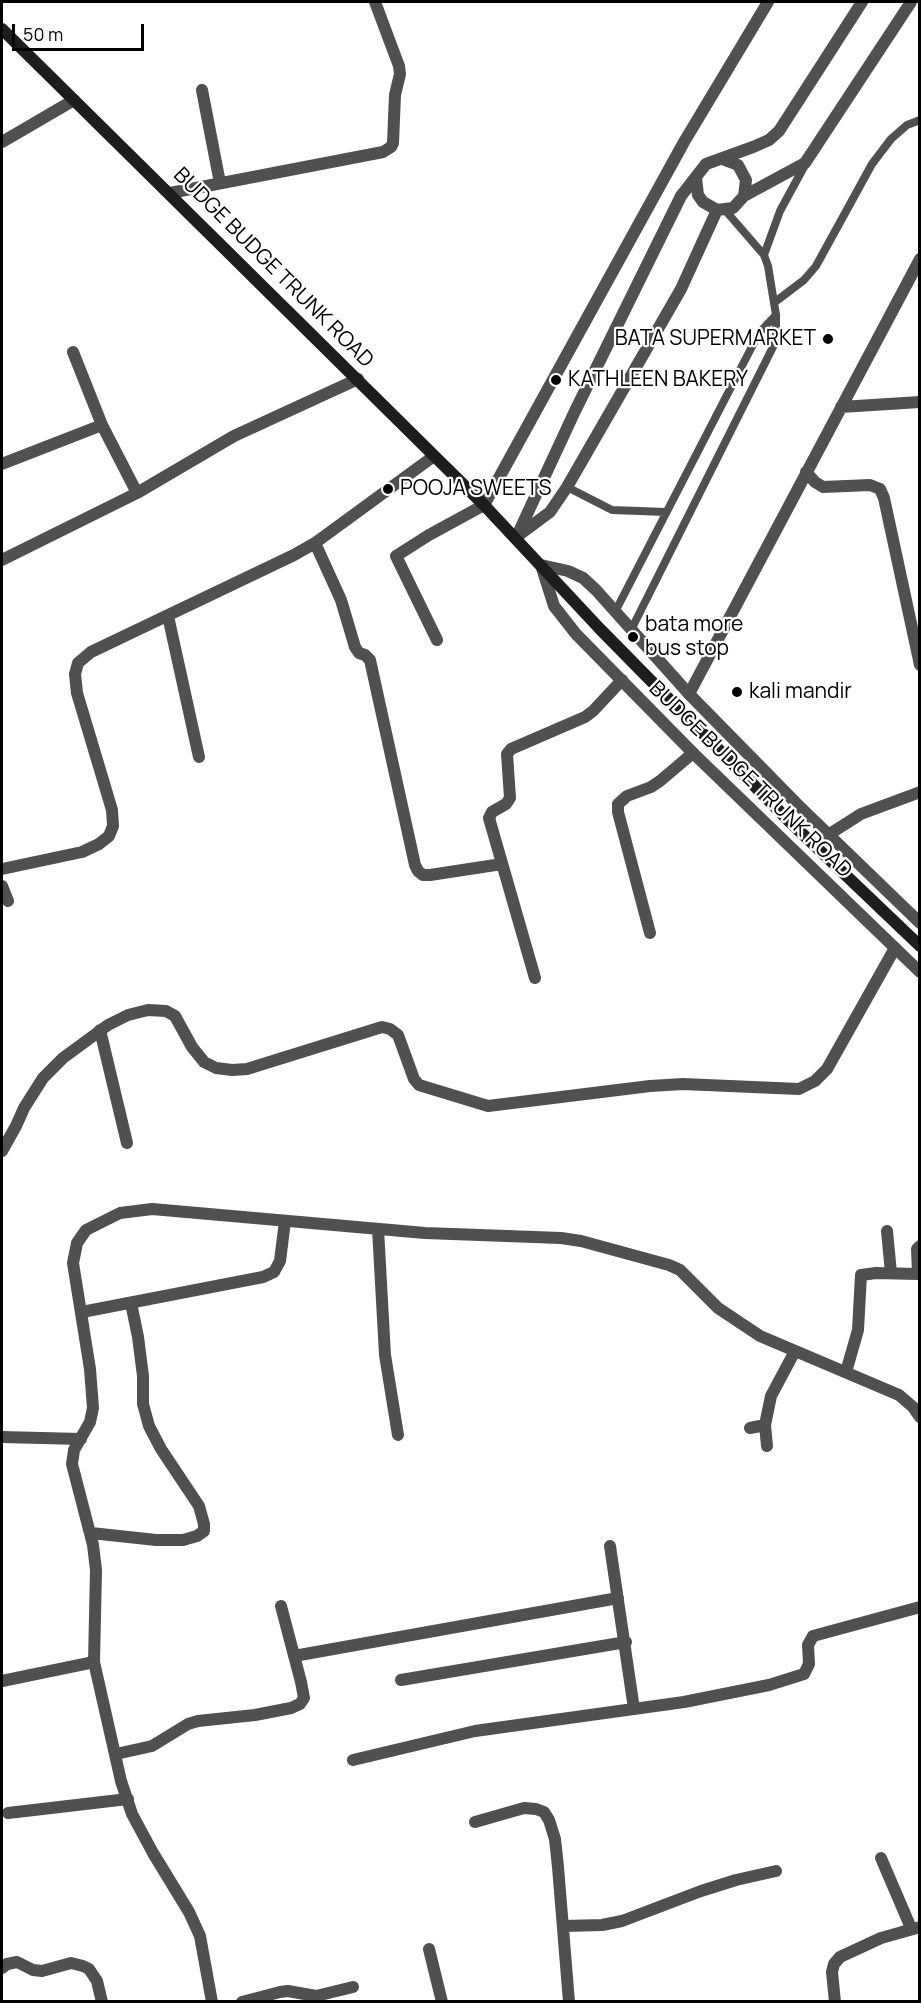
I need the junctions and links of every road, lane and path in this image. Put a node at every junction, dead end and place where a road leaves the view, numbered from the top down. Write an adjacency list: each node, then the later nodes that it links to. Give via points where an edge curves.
1 (375, 2): 13 (street, via 400,75 391,147 383,152)
2 (768, 2): 31 (street, via 684,142)
3 (862, 2): 10 (street, via 779,131 769,140)
4 (911, 2): 11 (street)
5 (2, 28): 7 (main road, BUDGE BUDGE TRUNK ROAD)
6 (202, 90): 13 (street)
7 (74, 100): 9 (street); 14 (main road, BUDGE BUDGE TRUNK ROAD)
8 (920, 120): 19 (lane, via 891,139 872,164 816,266)
9 (2, 142)
10 (722, 159): 12 (street, via 706,164); 15 (street, via 738,165 743,172)
11 (805, 163): 15 (street); 17 (lane, via 780,211)
12 (696, 178): 16 (street, via 702,202); 33 (street, via 681,196)
13 (220, 183): 14 (street)
14 (170, 193): 22 (main road, BUDGE BUDGE TRUNK ROAD)
15 (744, 196): 16 (street, via 733,208)
16 (721, 210): 17 (lane); 29 (street, via 681,289)
17 (764, 255): 19 (lane)
18 (920, 259): 24 (street)
19 (775, 302): 20 (lane)
20 (776, 315): 32 (lane, via 759,333); 40 (lane, via 772,351)
21 (73, 352): 25 (street)
22 (358, 379): 26 (main road, BUDGE BUDGE TRUNK ROAD); 30 (street, via 225,440)
23 (920, 402): 24 (street)
24 (841, 407): 28 (street)
25 (102, 425): 27 (street); 30 (street)
26 (434, 456): 31 (main road, BUDGE BUDGE TRUNK ROAD); 34 (street)
27 (2, 464)
28 (806, 472): 39 (street, via 823,487 870,485 880,489); 44 (street)
29 (567, 487): 32 (lane, via 612,510); 33 (street, via 550,512)
30 (137, 493): 35 (street)
31 (484, 505): 33 (main road, BUDGE BUDGE TRUNK ROAD); 41 (street, via 396,556)
32 (666, 512): 37 (lane)
33 (516, 537): 36 (main road, BUDGE BUDGE TRUNK ROAD)
34 (315, 543): 38 (street); 49 (street, via 341,600 355,647 370,660 418,871 430,875)
35 (2, 561)
36 (541, 565): 37 (street, BUDGE BUDGE TRUNK ROAD, via 583,578); 43 (street, BUDGE BUDGE TRUNK ROAD, via 554,606); 57 (main road, BUDGE BUDGE TRUNK ROAD, via 790,822)
37 (615, 612): 40 (street, BUDGE BUDGE TRUNK ROAD)
38 (168, 616): 46 (street); 50 (street, via 91,652 78,663 75,674 77,693 112,810 109,836 82,852)
39 (915, 625): 42 (street)
40 (631, 630): 44 (street, BUDGE BUDGE TRUNK ROAD)
41 (437, 640)
42 (920, 665)
43 (622, 680): 45 (street, BUDGE BUDGE TRUNK ROAD); 49 (street, via 585,717 507,753 510,798 489,818)
44 (689, 694): 48 (street, BUDGE BUDGE TRUNK ROAD)
45 (693, 753): 56 (street, via 660,781 618,804); 58 (street, BUDGE BUDGE TRUNK ROAD)
46 (199, 757)
47 (920, 792): 48 (street, via 861,814)
48 (828, 835): 54 (street, BUDGE BUDGE TRUNK ROAD)
49 (502, 864): 60 (street)
50 (2, 869)
51 (2, 886): 52 (street)
52 (8, 902)
53 (920, 908): 54 (street)
54 (906, 912): 55 (street, BUDGE BUDGE TRUNK ROAD)
55 (920, 923)
56 (650, 933)
57 (920, 946)
58 (897, 951): 59 (street, BUDGE BUDGE TRUNK ROAD); 61 (street, via 827,1069 816,1082 799,1089 683,1084 489,1106 419,1085 398,1035 382,1027 232,1071 204,1062 175,1016 166,1011 128,1015)
59 (920, 972)
60 (535, 978)
61 (100, 1030): 62 (street); 63 (street, via 43,1078)
62 (127, 1143)
63 (2, 1151)
64 (285, 1221): 65 (street); 69 (street, via 280,1261 274,1272); 70 (street, via 152,1209 120,1213 101,1221 86,1230 77,1243 73,1263)
65 (378, 1229): 71 (street, via 561,1238 669,1265 680,1270 734,1320); 76 (street, via 384,1355)
66 (887, 1231): 68 (street)
67 (920, 1246): 68 (street, via 918,1274)
68 (891, 1273): 72 (street, via 861,1275 858,1330)
69 (131, 1303): 70 (street); 80 (street, via 149,1426 199,1506 204,1531 183,1540)
70 (82, 1312): 78 (street, via 93,1408)
71 (795, 1351): 72 (street); 74 (street, via 771,1396)
72 (846, 1372): 73 (street, via 899,1395)
73 (920, 1417)
74 (765, 1425): 75 (street); 79 (street)
75 (750, 1428)
76 (398, 1436)
77 (2, 1437): 78 (street)
78 (81, 1439): 80 (street, via 72,1464)
79 (767, 1446)
80 (90, 1533): 87 (street, via 96,1570)
81 (610, 1546): 82 (street)
82 (618, 1598): 85 (street); 86 (street)
83 (281, 1606): 86 (street)
84 (920, 1607): 90 (street, via 813,1636 808,1645 808,1669 800,1677)
85 (626, 1642): 88 (street); 90 (street)
86 (294, 1656): 91 (street, via 303,1698 300,1704 255,1715 198,1721 152,1746)
87 (94, 1662): 89 (street); 91 (street)
88 (400, 1680)
89 (2, 1681)
90 (634, 1709): 92 (street, via 475,1731)
91 (116, 1754): 93 (street)
92 (353, 1760)
93 (128, 1799): 94 (street); 104 (street, via 153,1854 200,1936)
94 (8, 1813)
95 (475, 1822): 98 (street, via 524,1808 544,1812 555,1839)
96 (881, 1858): 99 (street)
97 (776, 1871): 98 (street, via 701,1891 622,1922)
98 (564, 1926): 107 (street)
99 (915, 1927): 108 (street, via 840,1958 832,1972)
100 (429, 1949): 106 (street)
101 (2, 1968): 103 (street, via 17,1962 42,1971 71,1963 83,1966 97,1981)
102 (353, 1987): 105 (street, via 316,1996 288,1991)
103 (102, 2001)
104 (212, 2001)
105 (242, 2001)
106 (442, 2001)
107 (569, 2001)
108 (835, 2001)

